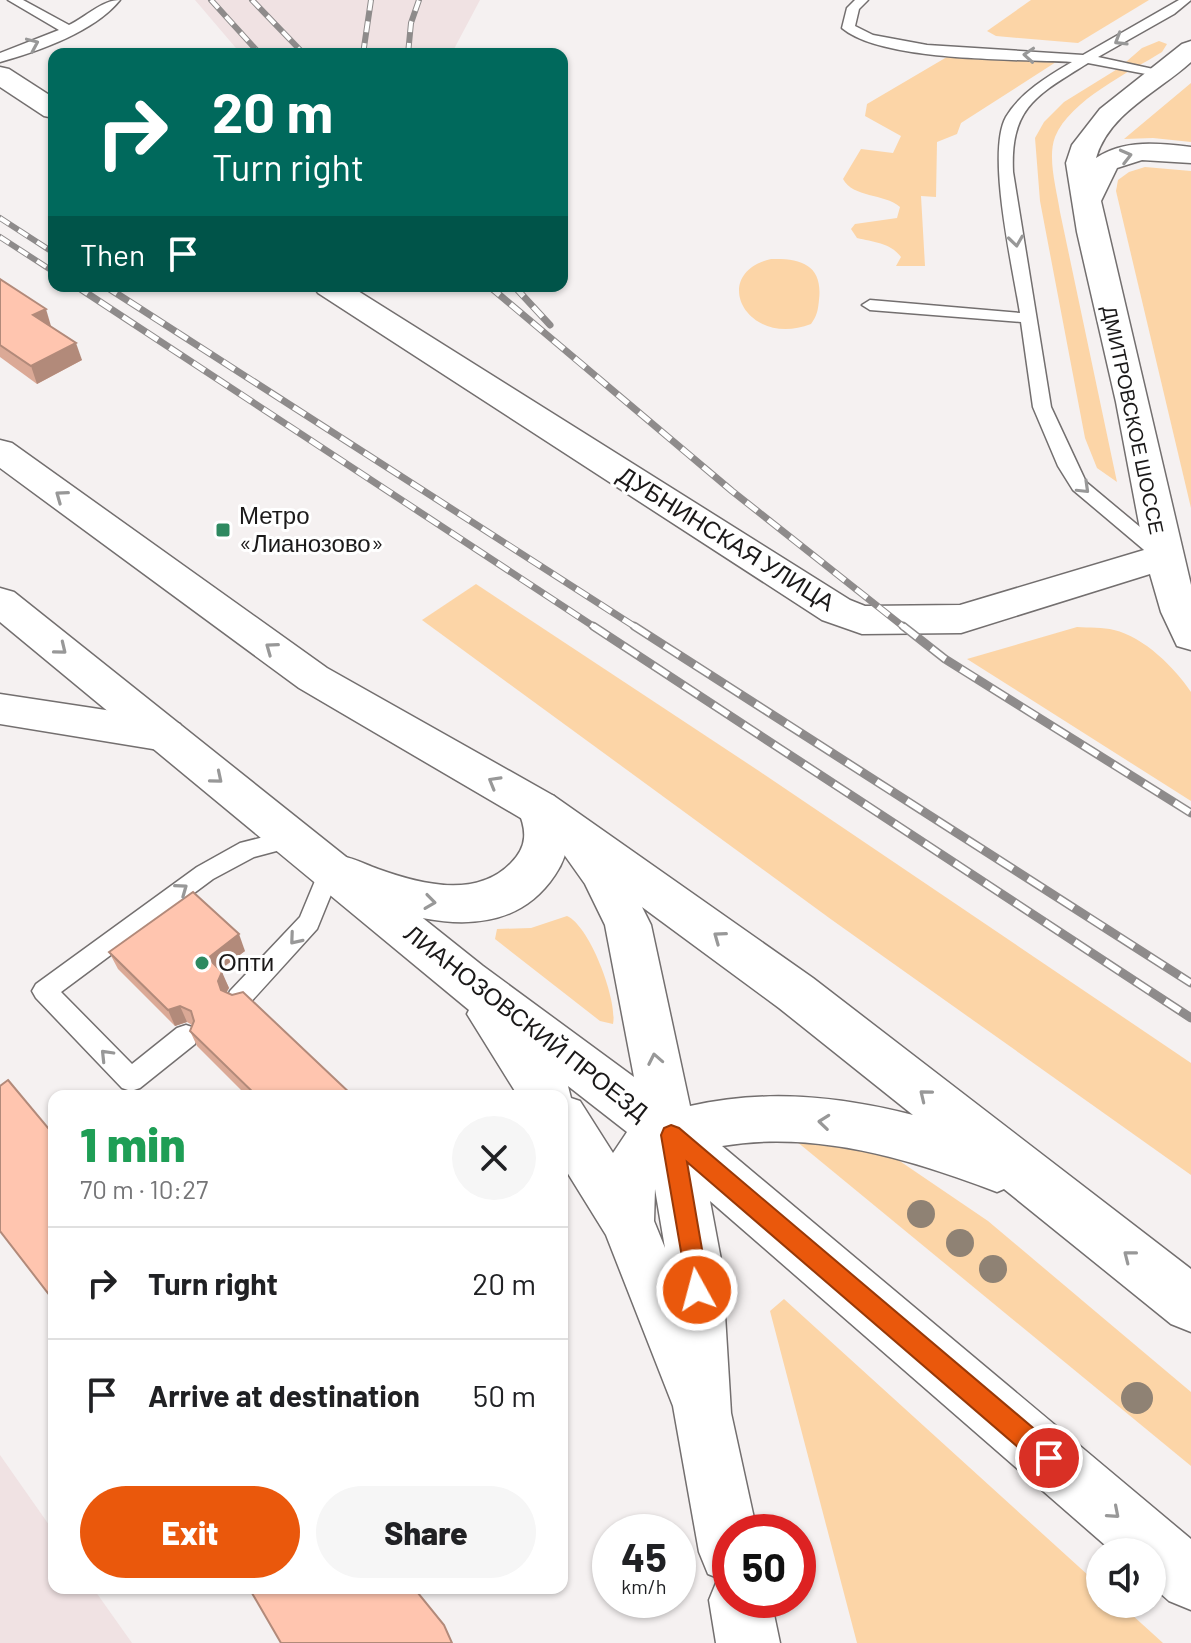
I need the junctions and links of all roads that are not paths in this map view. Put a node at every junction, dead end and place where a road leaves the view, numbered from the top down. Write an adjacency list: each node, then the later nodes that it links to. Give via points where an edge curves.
1 (14, 0): 5 (lane)
2 (114, 0): 5 (lane, via 102,12)
3 (862, 0): 8 (lane, one-way to 3, via 864,38 848,28 853,8)
4 (1187, 0): 8 (lane, one-way to 8)
5 (66, 29): 7 (lane, one-way to 5)
6 (1191, 49): 10 (main road, ДМИТРОВСКОЕ ШОССЕ)
7 (0, 58)
8 (1087, 60): 10 (lane); 16 (lane, one-way to 16, via 1025,100 1006,137 1006,172)
9 (0, 75): 11 (main road)
10 (1162, 75): 13 (main road, ДМИТРОВСКОЕ ШОССЕ, via 1095,127 1080,163)
11 (48, 106)
12 (1191, 155): 13 (main road, one-way to 12, via 1100,168 1115,157 1140,152)
13 (1086, 201): 18 (main road, ДМИТРОВСКОЕ ШОССЕ)
14 (338, 292): 18 (main road, ДУБНИНСКАЯ УЛИЦА, via 836,610 862,620 961,619)
15 (870, 305): 16 (lane)
16 (1027, 318): 18 (lane, one-way to 18, via 1042,407 1067,466 1079,486)
17 (0, 451): 23 (main road, one-way to 17, via 313,678)
18 (1163, 557): 20 (main road, ДМИТРОВСКОЕ ШОССЕ)
19 (0, 601): 22 (main road, ЛИАНОЗОВСКИЙ ПРОЕЗД, one-way to 22)
20 (1191, 636)
21 (0, 709): 22 (main road)
22 (165, 735): 24 (main road, ЛИАНОЗОВСКИЙ ПРОЕЗД, one-way to 24)
23 (550, 816): 25 (main road, one-way to 23, via 405,898 455,905 500,898 529,878 547,854); 31 (main road, one-way to 23, via 628,925 601,872); 32 (main road, one-way to 23, via 796,993)
24 (291, 839): 25 (main road, ЛИАНОЗОВСКИЙ ПРОЕЗД); 28 (lane, one-way to 24, via 131,1080 44,991 205,873 248,849)
25 (330, 870): 26 (main road, ЛИАНОЗОВСКИЙ ПРОЕЗД); 27 (lane, one-way to 27, via 309,922)
26 (466, 980): 29 (main road); 31 (main road, ЛИАНОЗОВСКИЙ ПРОЕЗД)
27 (239, 998)
28 (186, 1036)
29 (543, 1090)
30 (568, 1128): 33 (main road)
31 (671, 1135): 32 (main road, one-way to 31, via 955,1151 864,1127 791,1119 719,1121); 33 (main road, via 643,1151 627,1184); 35 (main road, via 695,1265); 37 (main road, ЛИАНОЗОВСКИЙ ПРОЕЗД, one-way to 37)
32 (1032, 1181): 34 (main road, one-way to 32)
33 (627, 1221): 35 (main road)
34 (1191, 1304)
35 (702, 1413): 36 (main road)
36 (722, 1514)
37 (1191, 1579)
38 (743, 1618): 39 (main road)
39 (748, 1643)

